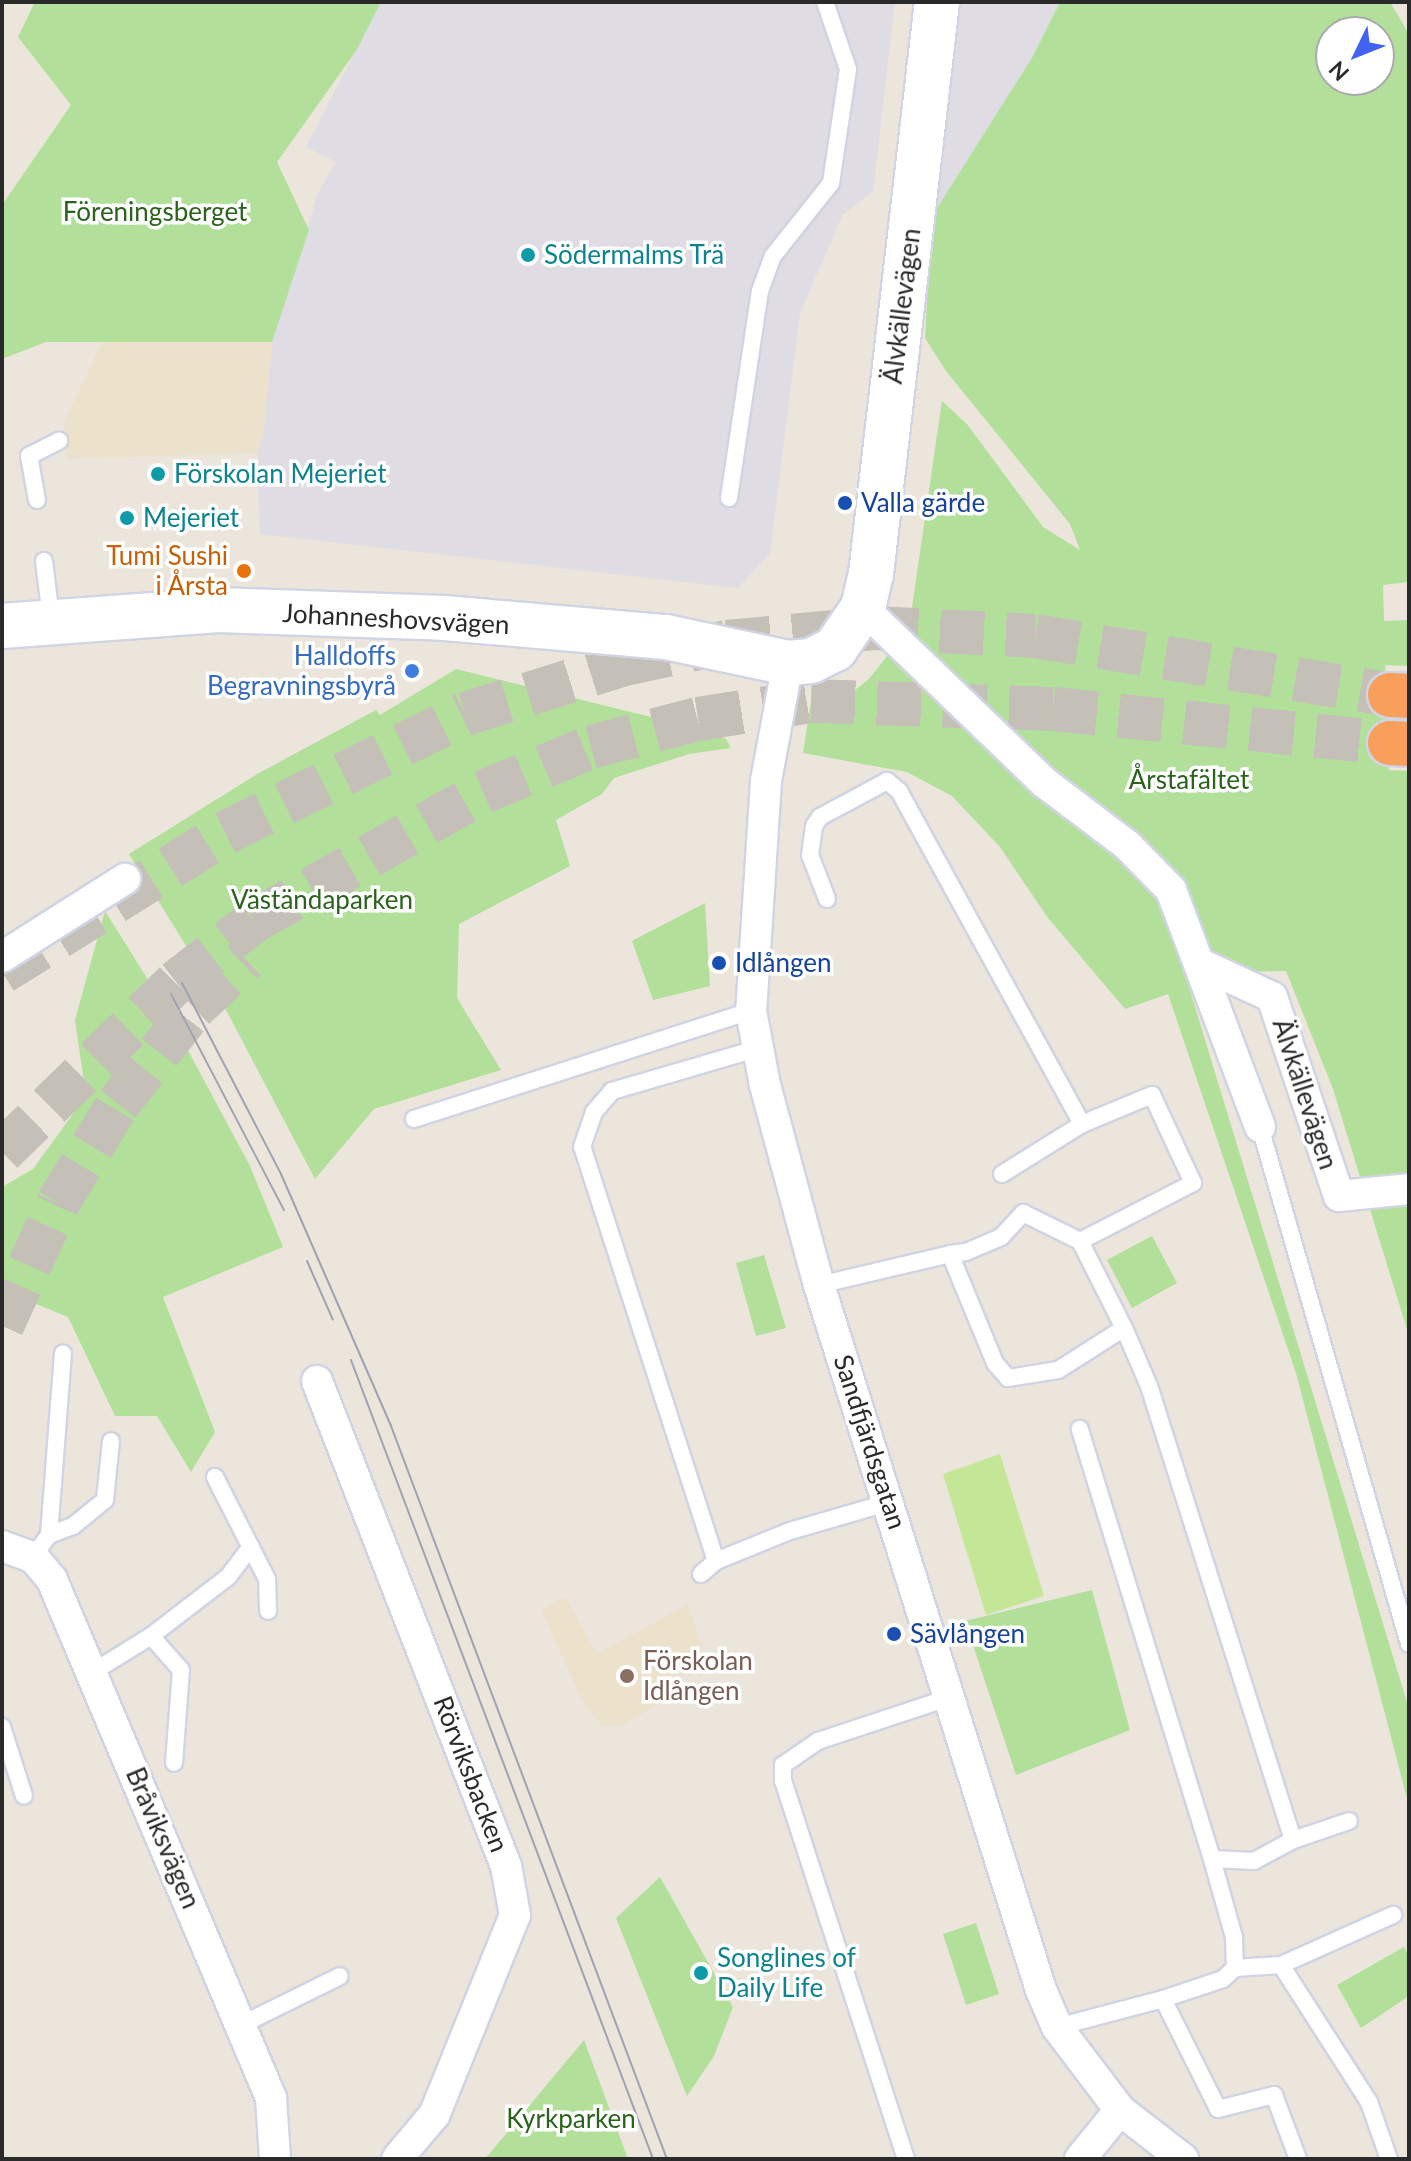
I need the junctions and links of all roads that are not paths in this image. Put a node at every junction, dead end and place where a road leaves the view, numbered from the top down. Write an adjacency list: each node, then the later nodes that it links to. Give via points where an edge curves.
1 (825, 2): 4 (lane, via 848,69 831,183 773,256 760,291)
2 (937, 2): 7 (main road, Älvkällevägen)
3 (59, 441): 5 (lane, via 29,456)
4 (729, 498)
5 (37, 500)
6 (44, 561): 8 (lane)
7 (863, 608): 10 (main road, Älvkällevägen, via 835,649 811,661); 14 (street, Älvkällevägen, via 1045,783 1127,845 1171,890)
8 (51, 618): 9 (main road, Johanneshovsvägen); 10 (main road, Johanneshovsvägen, via 218,610 444,618 666,637)
9 (2, 626)
10 (788, 663): 15 (street, Sandfjärdsgatan, via 766,781)
11 (125, 879): 13 (street)
12 (827, 899): 18 (lane, via 810,855 814,826 820,817 887,781 899,791)
13 (2, 957)
14 (1203, 965): 19 (street, Älvkällevägen); 21 (street, Älvkällevägen, via 1272,997 1339,1196)
15 (751, 1011): 16 (street, Sandfjärdsgatan); 17 (lane)
16 (759, 1048): 24 (street, Sandfjärdsgatan); 35 (lane, via 612,1091 594,1112 582,1147)
17 (414, 1119)
18 (1082, 1124): 20 (lane); 22 (lane, via 1152,1095 1193,1183)
19 (1260, 1127): 39 (lane)
20 (1002, 1174)
21 (1409, 1189)
22 (1080, 1241): 23 (lane, via 1023,1213 1001,1237); 25 (lane)
23 (950, 1254): 24 (lane); 25 (lane, via 995,1363 1008,1378 1058,1370)
24 (819, 1285): 31 (street, Sandfjärdsgatan)
25 (1124, 1328): 46 (lane, via 1149,1386)
26 (63, 1354): 33 (lane)
27 (317, 1381): 57 (street, Rörviksbacken, via 506,1866 515,1915 434,2115)
28 (1080, 1429): 47 (lane)
29 (111, 1441): 33 (lane, via 105,1500)
30 (215, 1477): 34 (lane)
31 (890, 1502): 35 (lane, via 805,1525); 41 (street, Sandfjärdsgatan)
32 (2, 1546): 33 (street)
33 (41, 1546): 40 (street, Bråviksvägen)
34 (251, 1547): 37 (lane, via 267,1579); 38 (lane, via 228,1577)
35 (716, 1561): 36 (lane)
36 (701, 1574)
37 (268, 1611)
38 (151, 1636): 40 (lane); 43 (lane, via 181,1670)
39 (1409, 1644)
40 (93, 1672): 53 (street, Bråviksvägen)
41 (948, 1698): 54 (street, Sandfjärdsgatan, via 1023,1942); 58 (lane, via 818,1741 783,1765 786,1789)
42 (2, 1727): 44 (lane)
43 (174, 1763)
44 (24, 1796)
45 (1349, 1821): 46 (lane)
46 (1293, 1840): 47 (lane, via 1254,1861)
47 (1212, 1859): 50 (lane, via 1234,1937)
48 (1393, 1915): 49 (lane)
49 (1281, 1965): 50 (lane); 62 (lane, via 1369,2102)
50 (1235, 1968): 52 (lane, via 1223,1979)
51 (340, 1976): 53 (lane)
52 (1163, 1999): 54 (lane); 61 (lane, via 1218,2109 1274,2095)
53 (241, 2025): 56 (street, Bråviksvägen, via 271,2098)
54 (1057, 2027): 55 (street, Sandfjärdsgatan)
55 (1120, 2110): 59 (street); 60 (street, Sandfjärdsgatan)
56 (275, 2159)
57 (397, 2159)
58 (906, 2159)
59 (1080, 2159)
60 (1183, 2159)
61 (1298, 2159)
62 (1389, 2159)

